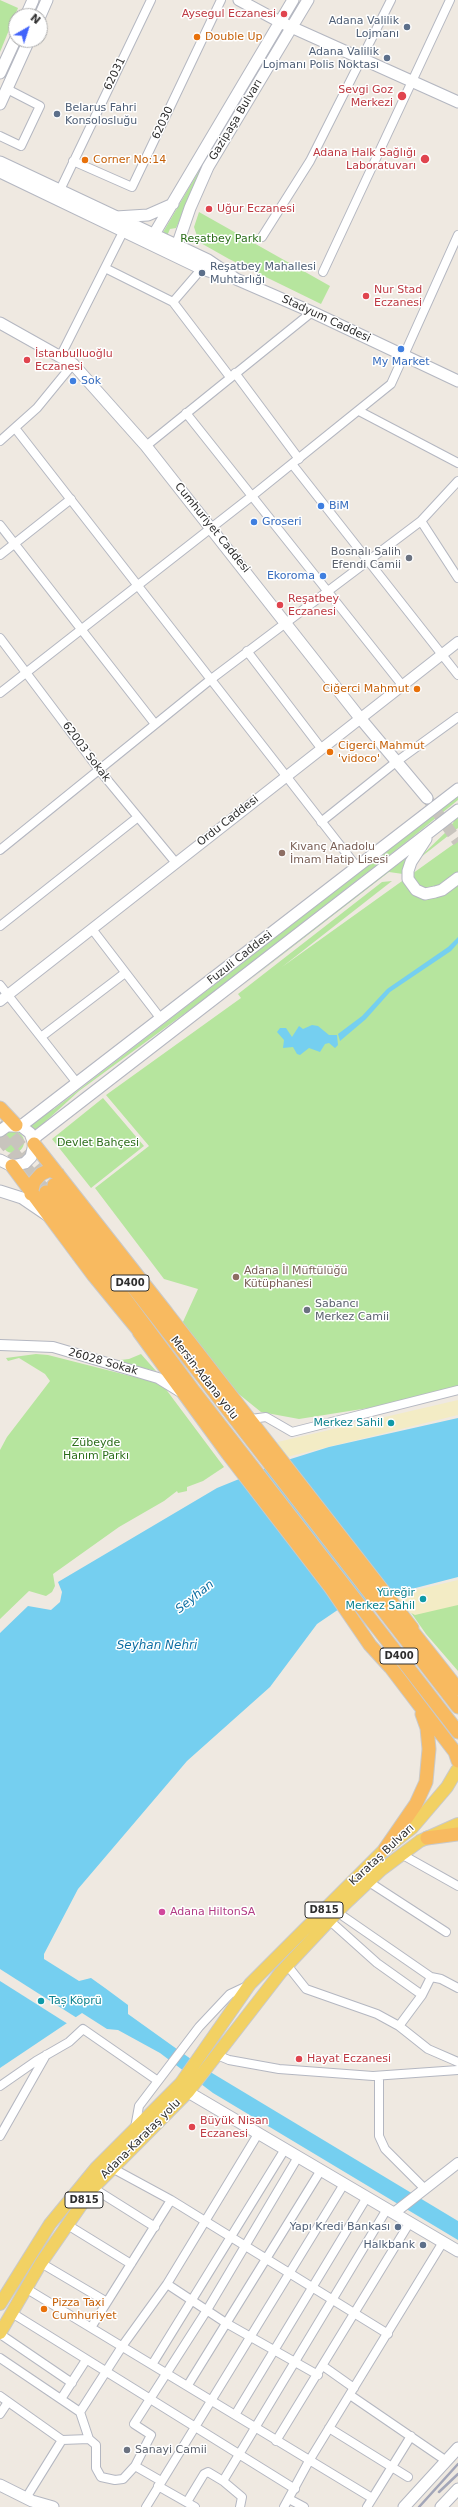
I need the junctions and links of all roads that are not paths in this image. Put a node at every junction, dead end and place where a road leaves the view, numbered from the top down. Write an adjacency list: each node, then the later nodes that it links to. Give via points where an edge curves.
1 (151, 0): 19 (street, 62031)
2 (221, 0): 19 (street, 62030, via 132,187)
3 (239, 0): 8 (main road)
4 (293, 0): 8 (main road, Gazipaşa Bulvarı)
5 (308, 0): 9 (main road, Gazipaşa Bulvarı)
6 (391, 0): 12 (street)
7 (450, 0): 14 (street)
8 (280, 22): 9 (main road); 23 (main road, Gazipaşa Bulvarı)
9 (292, 27): 12 (main road); 25 (main road, Gazipaşa Bulvarı, via 208,167)
10 (11, 48): 13 (main road)
11 (25, 48): 15 (main road)
12 (362, 58): 14 (main road); 29 (street, via 310,161)
13 (0, 72)
14 (413, 81): 16 (main road); 33 (street)
15 (7, 89): 17 (main road); 18 (street, via 40,106 22,146)
16 (458, 102)
17 (0, 104)
18 (0, 136)
19 (73, 161): 22 (street, 62031)
20 (0, 162): 22 (main road, Stadyum Caddesi)
21 (0, 172): 26 (main road)
22 (59, 192): 24 (main road, Stadyum Caddesi)
23 (173, 204): 24 (main road, via 148,215); 28 (main road, Gazipaşa Bulvarı)
24 (114, 217): 26 (main road, Stadyum Caddesi)
25 (185, 221): 30 (main road, Gazipaşa Bulvarı); 31 (main road, via 188,242)
26 (125, 227): 28 (main road, Stadyum Caddesi); 31 (main road); 32 (street)
27 (458, 235): 37 (street)
28 (154, 236): 30 (main road, Stadyum Caddesi)
29 (262, 238)
30 (177, 246): 31 (main road, Stadyum Caddesi)
31 (205, 265): 34 (street); 35 (main road, Stadyum Caddesi)
32 (105, 268): 34 (street); 38 (street)
33 (323, 272)
34 (173, 302): 40 (street)
35 (312, 312): 37 (main road, Stadyum Caddesi); 40 (street)
36 (0, 323): 38 (main road, Cumhuriyet Caddesi)
37 (403, 356): 41 (main road, Stadyum Caddesi); 42 (street, via 391,384)
38 (60, 357): 39 (main road, Cumhuriyet Caddesi)
39 (74, 364): 44 (street, via 37,408); 46 (main road, Cumhuriyet Caddesi)
40 (232, 375): 43 (street); 47 (street)
41 (458, 381)
42 (359, 411): 47 (street); 48 (street)
43 (186, 412): 46 (street); 50 (street)
44 (15, 428): 45 (street); 51 (street)
45 (0, 441)
46 (146, 446): 54 (main road, Cumhuriyet Caddesi)
47 (296, 461): 50 (street); 57 (street)
48 (458, 463)
49 (458, 481): 52 (street)
50 (252, 496): 54 (street); 60 (street)
51 (72, 499): 55 (street); 59 (street)
52 (420, 521): 57 (street); 58 (street)
53 (0, 525): 55 (street)
54 (211, 527): 59 (street); 61 (main road, Cumhuriyet Caddesi)
55 (15, 543): 56 (street); 62 (street)
56 (0, 555)
57 (368, 561): 60 (street); 66 (street)
58 (458, 578)
59 (138, 586): 62 (street); 69 (street)
60 (328, 590): 61 (street); 70 (street)
61 (286, 622): 65 (street); 73 (main road, Cumhuriyet Caddesi)
62 (82, 629): 67 (street); 74 (street)
63 (0, 638): 67 (street, 62003 Sokak)
64 (458, 642): 66 (street, Ordu Caddesi)
65 (247, 652): 69 (street); 75 (street)
66 (441, 655): 68 (street); 70 (street, Ordu Caddesi)
67 (26, 673): 71 (street); 77 (street, 62003 Sokak)
68 (458, 675)
69 (210, 680): 74 (street); 78 (street)
70 (402, 685): 73 (street, Ordu Caddesi)
71 (0, 693)
72 (458, 717): 76 (street)
73 (360, 718): 75 (street, Ordu Caddesi); 76 (main road, Cumhuriyet Caddesi)
74 (155, 724): 77 (street)
75 (321, 748): 78 (street, Ordu Caddesi)
76 (399, 765): 80 (main road); 82 (main road, via 405,778 423,800); 84 (street)
77 (100, 771): 83 (street, 62003 Sokak); 86 (street)
78 (285, 776): 84 (street); 87 (street, Ordu Caddesi)
79 (458, 789): 82 (main road, Fuzuli Caddesi)
80 (427, 798)
81 (458, 810): 85 (main road, Fuzuli Caddesi)
82 (426, 814): 88 (main road, Fuzuli Caddesi)
83 (138, 817): 87 (street, 62003 Sokak); 90 (street)
84 (321, 822): 88 (street)
85 (436, 827): 89 (main road, via 411,862 408,879 416,890 425,894 442,890); 101 (main road, Fuzuli Caddesi)
86 (0, 850)
87 (176, 863): 91 (street, Ordu Caddesi)
88 (357, 867): 95 (main road, Fuzuli Caddesi)
89 (458, 878)
90 (0, 926)
91 (92, 929): 92 (street); 94 (street, Ordu Caddesi)
92 (125, 972): 95 (street); 96 (street)
93 (0, 985): 94 (street)
94 (4, 998): 96 (street)
95 (161, 1019): 97 (main road, Fuzuli Caddesi)
96 (41, 1037): 97 (street)
97 (77, 1083): 99 (main road, Fuzuli Caddesi)
98 (0, 1108): 99 (highway)
99 (19, 1126): 100 (main road, Fuzuli Caddesi, via 7,1126); 101 (main road)
100 (0, 1131)
101 (34, 1141): 102 (main road, via 33,1153 28,1160 20,1165); 103 (highway)
102 (5, 1165): 105 (highway)
103 (53, 1183): 105 (highway, via 50,1170 41,1174 34,1182); 107 (highway); 110 (highway, Mersin-Adana yolu / D400); 111 (highway, Mersin-Adana yolu / D400)
104 (0, 1191): 106 (main road, via 22,1198)
105 (31, 1194): 106 (highway)
106 (48, 1216): 108 (highway)
107 (166, 1312): 110 (highway, via 198,1362); 114 (highway)
108 (139, 1332): 111 (highway, via 179,1379); 113 (highway)
109 (0, 1345): 113 (street, 26028 Sokak, via 53,1347 158,1378 178,1389)
110 (205, 1381): 115 (highway, Mersin-Adana yolu / D400)
111 (193, 1390): 116 (highway, Mersin-Adana yolu / D400)
112 (458, 1390): 114 (street, via 292,1432 266,1418)
113 (195, 1409): 116 (highway)
114 (251, 1419): 115 (highway)
115 (255, 1435): 117 (highway, Mersin-Adana yolu / D400)
116 (232, 1450): 118 (highway, Mersin-Adana yolu / D400)
117 (358, 1568): 119 (highway, via 386,1604 412,1628); 123 (highway, D400)
118 (336, 1584): 122 (highway, via 390,1667); 124 (highway, D400)
119 (440, 1664): 120 (highway); 121 (highway)
120 (458, 1684)
121 (458, 1689)
122 (417, 1701): 125 (highway); 131 (highway, via 427,1728 429,1749 426,1782 416,1804)
123 (458, 1707)
124 (458, 1732)
125 (458, 1761)
126 (458, 1769): 127 (main road); 131 (main road, Karataş Bulvarı / D815, via 447,1787 412,1828)
127 (458, 1781)
128 (458, 1824): 130 (main road, Karataş Bulvarı / D815)
129 (458, 1834): 130 (highway)
130 (427, 1838): 132 (main road, Karataş Bulvarı / D815)
131 (385, 1849): 139 (main road, Karataş Bulvarı / D815)
132 (401, 1854): 133 (main road, Karataş Bulvarı / D815); 134 (street)
133 (369, 1882): 135 (main road, Karataş Bulvarı / D815); 136 (street)
134 (458, 1886)
135 (333, 1916): 137 (main road, Karataş Bulvarı / D815); 138 (street); 141 (street, via 377,1963)
136 (446, 1932)
137 (287, 1965): 142 (street, via 306,1989 377,2014); 144 (main road, Karataş Bulvarı / D815)
138 (431, 1978): 140 (street, via 441,1979); 141 (street)
139 (250, 1984): 145 (main road, Karataş Bulvarı / D815); 149 (street, via 230,1994 211,2012)
140 (458, 1988)
141 (422, 1996): 142 (street)
142 (399, 2026): 146 (street, via 428,2049)
143 (46, 2055): 149 (street, via 69,2042 83,2029); 150 (street); 154 (street)
144 (217, 2055): 145 (main road, Karataş Bulvarı / D815); 148 (street, via 229,2060 279,2069)
145 (204, 2062): 151 (main road, Karataş Bulvarı / D815)
146 (458, 2062)
147 (458, 2070): 148 (street)
148 (379, 2076): 162 (street, via 379,2136 385,2149)
149 (158, 2081): 152 (street, via 139,2106)
150 (0, 2086)
151 (187, 2087): 152 (main road, Adana-Karataş yolu / D815); 153 (main road); 158 (main road, Adana-Karataş yolu / D815)
152 (134, 2130): 184 (main road, Adana-Karataş yolu / D815, via 96,2168 50,2224)
153 (258, 2134): 155 (main road); 166 (street)
154 (0, 2136)
155 (284, 2149): 156 (main road); 170 (street)
156 (298, 2157): 159 (main road); 172 (street)
157 (458, 2163): 162 (street)
158 (112, 2168): 161 (main road, Adana-Karataş yolu / D815); 164 (street)
159 (321, 2170): 160 (main road); 174 (street)
160 (344, 2184): 163 (main road); 177 (street)
161 (92, 2188): 168 (main road, Adana-Karataş yolu / D815); 169 (street)
162 (424, 2190): 165 (street)
163 (367, 2197): 165 (main road); 179 (street)
164 (171, 2200): 166 (street); 169 (street)
165 (393, 2210): 167 (main road); 181 (street)
166 (207, 2222): 170 (street); 178 (street)
167 (410, 2222): 171 (main road); 187 (street)
168 (66, 2224): 175 (main road, Adana-Karataş yolu / D815); 176 (street)
169 (155, 2227): 176 (street)
170 (231, 2237): 172 (street); 183 (street)
171 (443, 2242): 173 (main road); 191 (street)
172 (246, 2246): 174 (street); 185 (street)
173 (458, 2251)
174 (265, 2259): 177 (street); 188 (street)
175 (41, 2264): 180 (main road, Adana-Karataş yolu / D815); 182 (street)
176 (132, 2264): 182 (street)
177 (288, 2274): 179 (street); 192 (street)
178 (167, 2284): 183 (street); 193 (street)
179 (311, 2287): 181 (street); 194 (street)
180 (27, 2289): 186 (main road, Adana-Karataş yolu / D815); 189 (street)
181 (333, 2300): 187 (street); 198 (street)
182 (107, 2302): 189 (street)
183 (192, 2302): 185 (street); 197 (street)
184 (0, 2304)
185 (207, 2310): 188 (street); 201 (street)
186 (12, 2313): 190 (main road, Adana-Karataş yolu / D815); 196 (street)
187 (354, 2313): 191 (street); 199 (street)
188 (226, 2323): 192 (street); 204 (street)
189 (92, 2326): 193 (street)
190 (0, 2334): 203 (street)
191 (388, 2334): 205 (street)
192 (250, 2337): 194 (street); 209 (street)
193 (123, 2345): 197 (street); 200 (street)
194 (274, 2350): 198 (street); 213 (street)
195 (0, 2358): 207 (street)
196 (86, 2360): 200 (street); 203 (street)
197 (153, 2363): 201 (street)
198 (294, 2364): 202 (street); 215 (street)
199 (323, 2366): 202 (street); 205 (street)
200 (106, 2372): 208 (street); 211 (street)
201 (168, 2373): 204 (street); 208 (street)
202 (318, 2375): 220 (street)
203 (72, 2383): 207 (street)
204 (188, 2385): 209 (street)
205 (352, 2392): 216 (street); 217 (street)
206 (0, 2396): 210 (street)
207 (61, 2399): 211 (street)
208 (149, 2400): 214 (street); 225 (street, via 134,2424 151,2435)
209 (212, 2400): 213 (street); 214 (street)
210 (8, 2402): 212 (street); 219 (street)
211 (80, 2412): 218 (street)
212 (0, 2414)
213 (235, 2415): 215 (street)
214 (195, 2427): 222 (street); 229 (street)
215 (255, 2428): 220 (street); 222 (street)
216 (330, 2428): 224 (street); 226 (street)
217 (411, 2436): 223 (street); 226 (street)
218 (89, 2439): 219 (street); 225 (street, via 96,2445 96,2468 101,2477 123,2479)
219 (62, 2440): 233 (street)
220 (276, 2441): 224 (street)
221 (458, 2448): 223 (main road)
222 (238, 2455): 228 (street); 231 (street)
223 (445, 2460): 245 (main road)
224 (308, 2461): 231 (street); 234 (street)
225 (135, 2466): 229 (street)
226 (392, 2467): 227 (street); 234 (street)
227 (408, 2477)
228 (223, 2481): 236 (street, via 212,2474 204,2474); 241 (street, via 242,2497)
229 (159, 2483): 236 (street); 239 (street)
230 (0, 2485): 233 (main road)
231 (294, 2489): 235 (street)
232 (458, 2489): 246 (main road)
233 (26, 2498): 237 (main road)
234 (372, 2498): 244 (street)
235 (289, 2499): 242 (street); 243 (street)
236 (187, 2502): 240 (street)
237 (37, 2505): 238 (main road)
238 (53, 2507)
239 (146, 2507)
240 (195, 2507)
241 (240, 2507)
242 (284, 2507)
243 (304, 2507)
244 (367, 2507)
245 (404, 2507)
246 (441, 2507)

